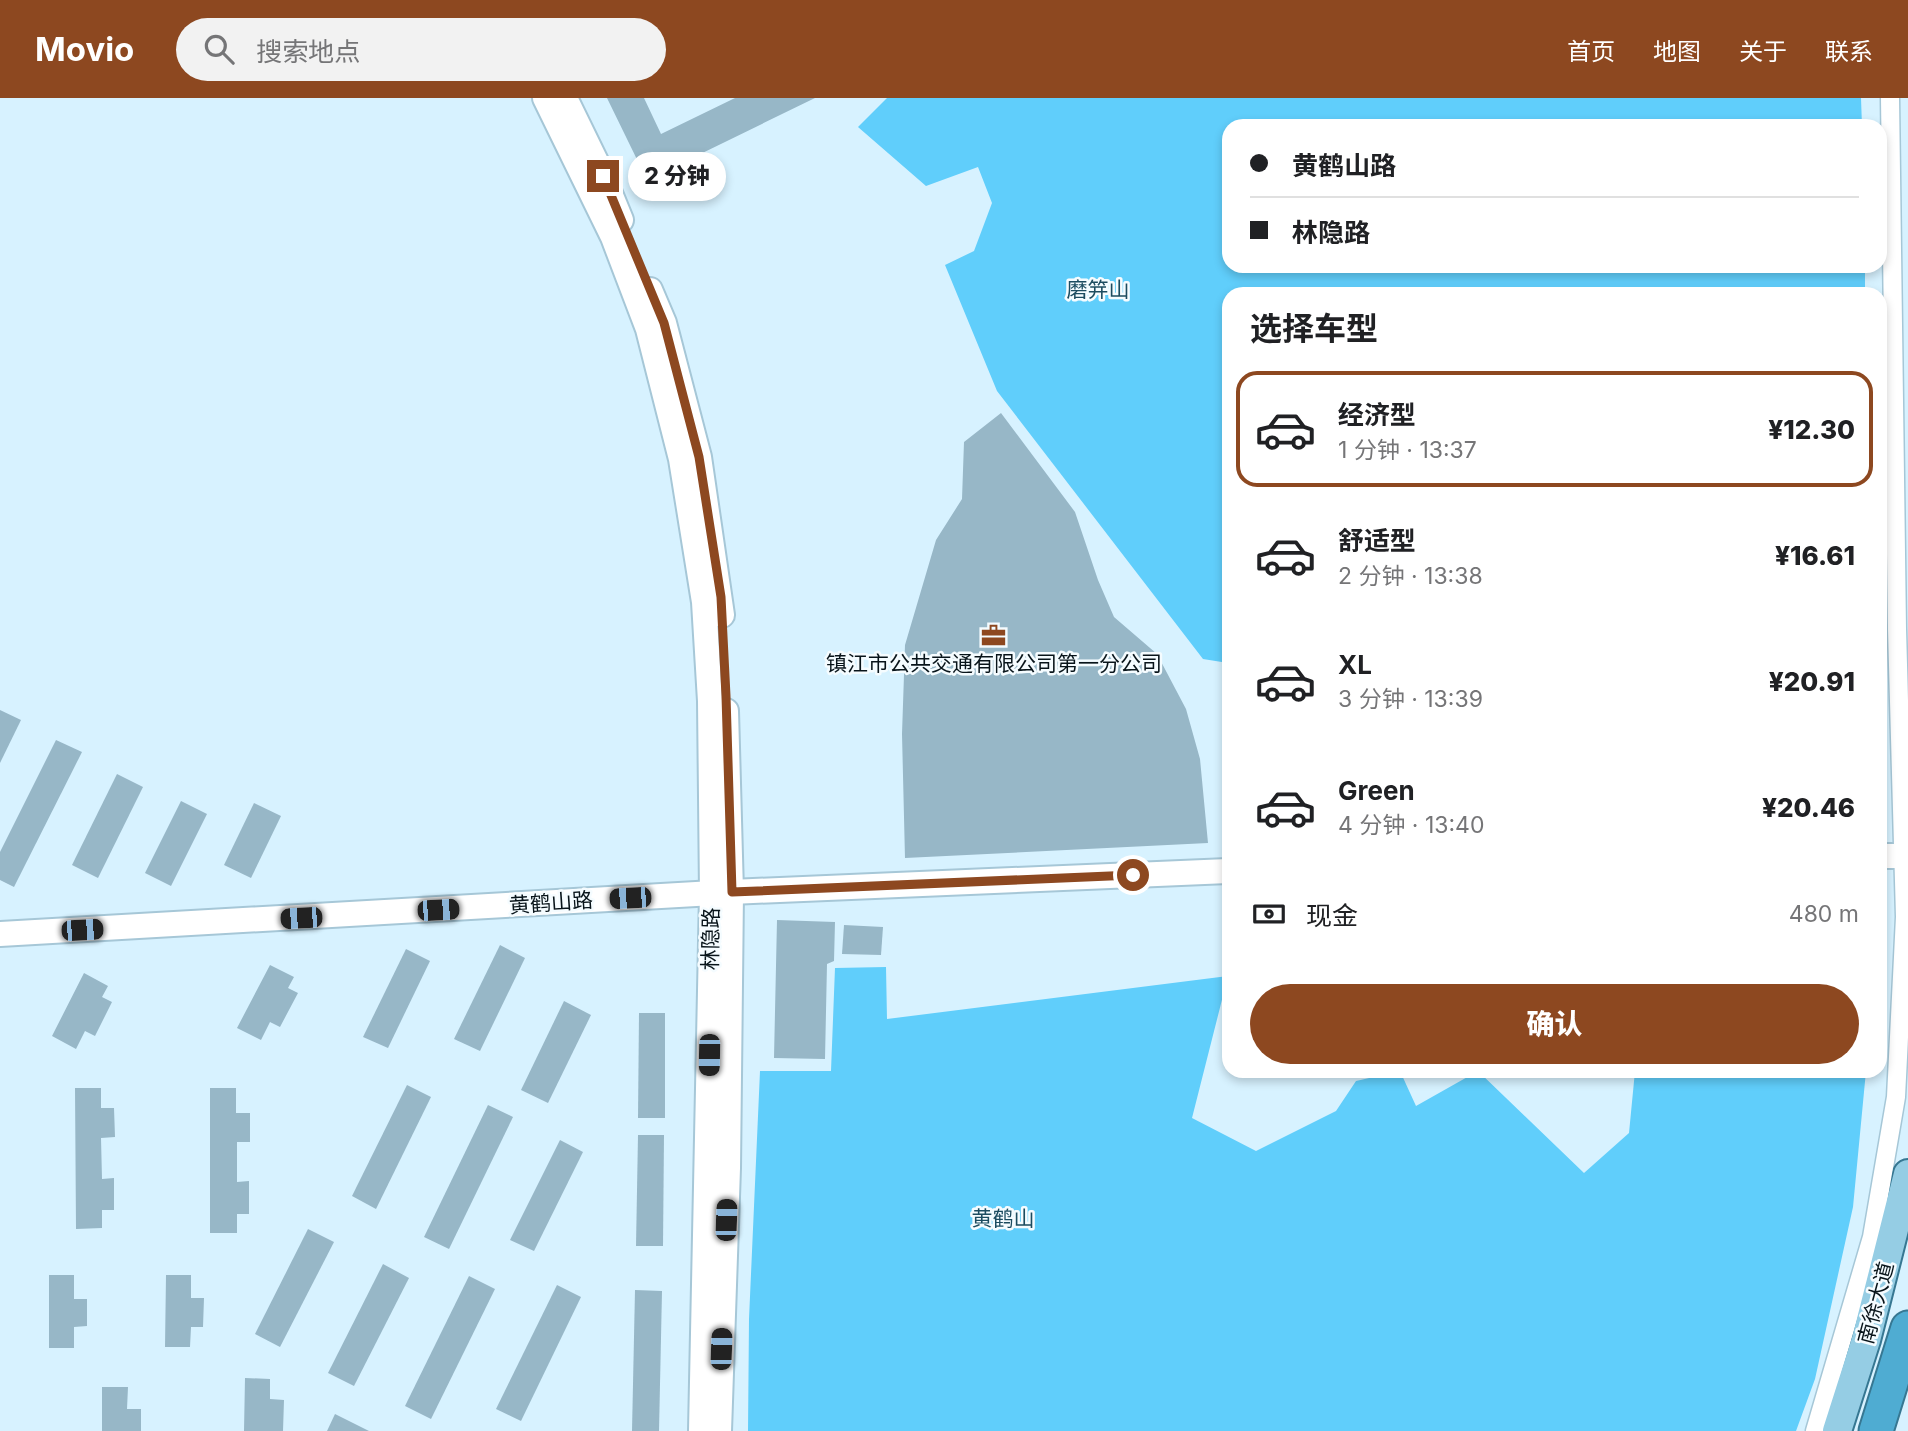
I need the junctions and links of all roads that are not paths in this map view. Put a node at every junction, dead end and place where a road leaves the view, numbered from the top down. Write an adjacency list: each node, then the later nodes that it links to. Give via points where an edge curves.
1 (545, 98): 6 (street, 林隐路, via 613,237 648,329 681,459 704,601)
2 (565, 98): 6 (street, 林隐路, via 664,323 699,457 721,597 726,696)
3 (1890, 98): 4 (street)
4 (1897, 856): 12 (street, via 1905,917 1896,1097 1872,1237)
5 (1222, 871): 6 (street, 黄鹤山路)
6 (722, 893): 7 (street, 黄鹤山路); 10 (street, 林隐路); 11 (street, 林隐路, via 727,1168)
7 (0, 934)
8 (1908, 1174): 13 (main road, 南徐大道)
9 (1908, 1328): 14 (highway)
10 (701, 1431)
11 (719, 1431)
12 (1815, 1431)
13 (1838, 1431)
14 (1876, 1431)

